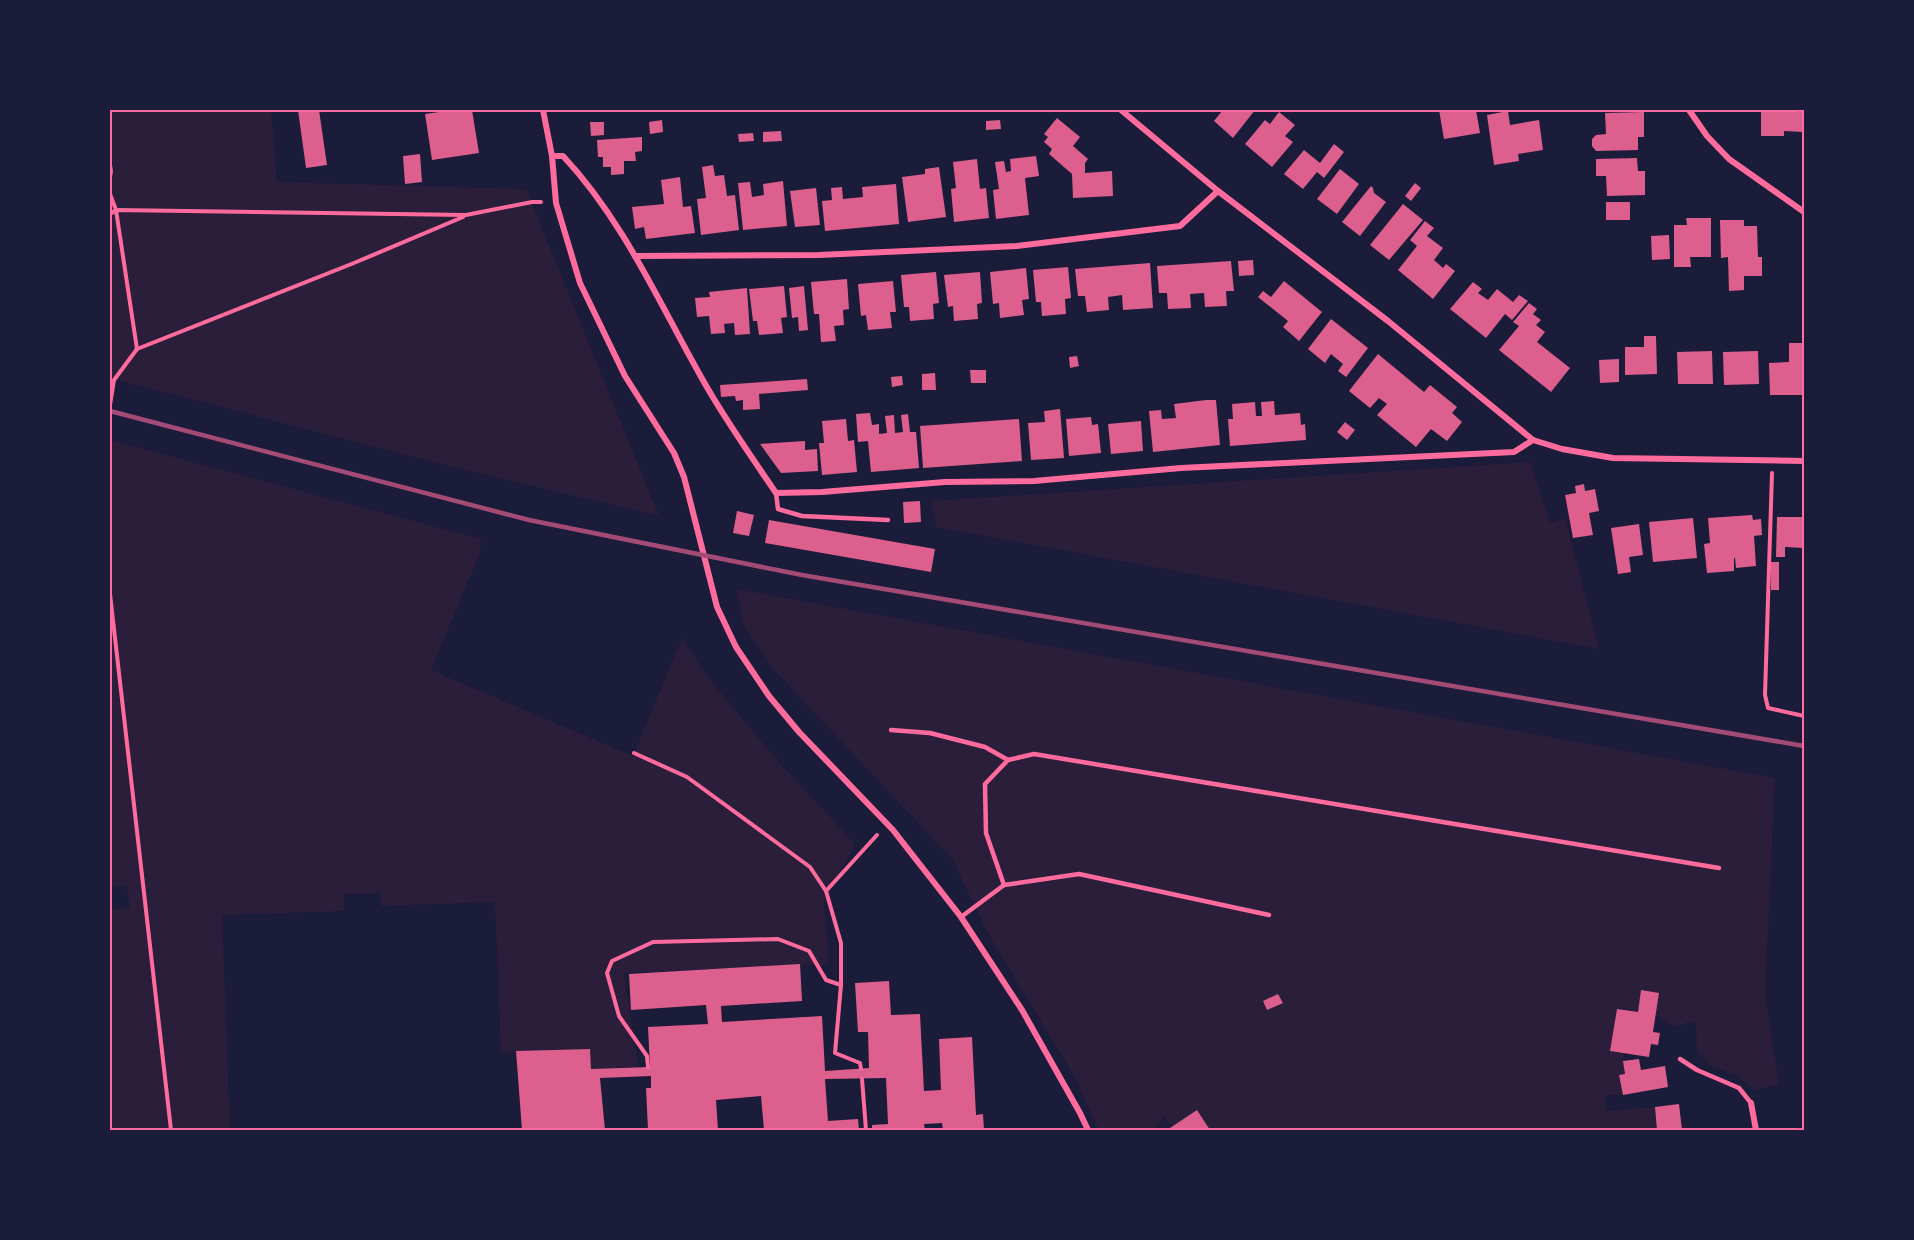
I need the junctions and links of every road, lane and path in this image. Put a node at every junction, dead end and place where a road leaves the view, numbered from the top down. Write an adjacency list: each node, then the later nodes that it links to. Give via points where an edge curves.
1 (543, 110): 4 (street)
2 (1121, 110): 7 (street)
3 (1689, 110): 11 (street, via 1730,159)
4 (552, 156): 9 (street); 14 (street, via 563,156 586,181)
5 (110, 165): 6 (path)
6 (110, 177)
7 (1218, 191): 14 (street, via 1180,226 1017,246 819,255); 17 (street, via 1388,321)
8 (110, 194): 10 (path)
9 (556, 202): 13 (path, via 532,202); 27 (street, via 580,283 625,376 674,453 684,477 717,607 736,647 799,732)
10 (116, 210): 12 (path); 13 (path); 15 (path)
11 (1804, 212)
12 (110, 214)
13 (466, 215): 15 (path)
14 (635, 256): 20 (street, via 709,390)
15 (137, 349): 16 (path, via 114,380)
16 (110, 405)
17 (1533, 440): 18 (street, via 1613,458); 20 (street, via 1514,452)
18 (1772, 461): 19 (street); 23 (path, via 1765,695 1768,708)
19 (1804, 461)
20 (776, 493): 21 (lane, via 778,509 802,516)
21 (888, 520)
22 (110, 594): 39 (path)
23 (1804, 716)
24 (891, 730): 26 (lane, via 930,733 985,747)
25 (634, 753): 30 (path, via 687,777 810,867)
26 (1008, 760): 28 (lane, via 1034,754); 29 (lane, via 985,784 986,834)
27 (888, 824): 30 (path); 32 (street)
28 (1719, 868)
29 (1004, 885): 31 (lane, via 1079,874); 32 (lane)
30 (826, 891): 33 (path, via 841,943)
31 (1269, 915)
32 (961, 917): 41 (street, via 1022,1010)
33 (841, 985): 35 (path, via 826,980 809,951 778,939 653,942 612,961 607,973 619,1016 647,1056); 36 (path, via 835,1053 860,1063)
34 (1680, 1059): 38 (lane, via 1739,1088)
35 (648, 1067)
36 (861, 1069)
37 (862, 1079): 40 (path)
38 (1751, 1103): 42 (street)
39 (171, 1131)
40 (866, 1131)
41 (1088, 1131)
42 (1756, 1131)

